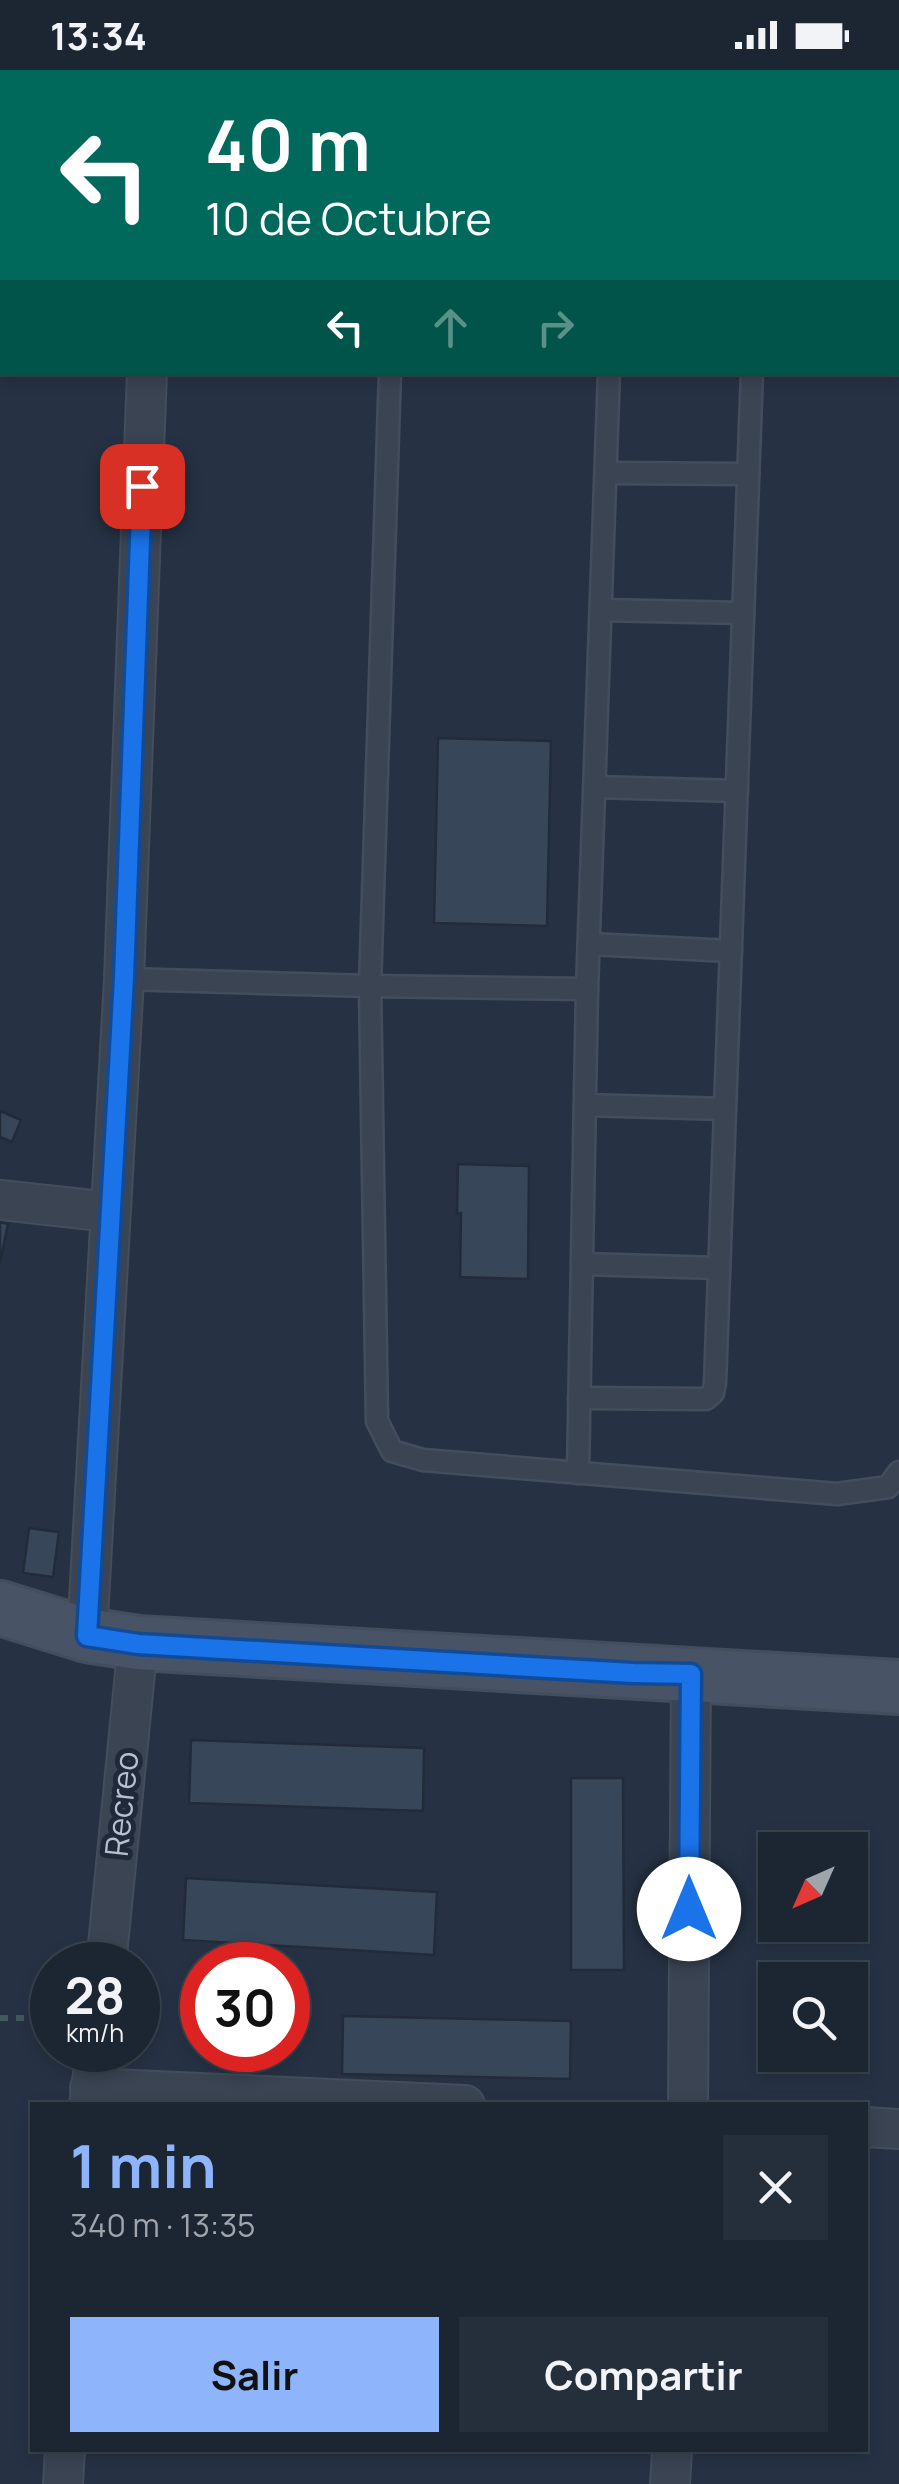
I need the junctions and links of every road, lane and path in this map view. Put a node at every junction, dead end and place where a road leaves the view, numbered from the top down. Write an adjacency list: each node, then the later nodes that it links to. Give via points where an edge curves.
1 (146, 375): 13 (street)
2 (390, 375): 14 (lane)
3 (609, 375): 5 (lane)
4 (752, 375): 6 (lane)
5 (606, 472): 6 (lane); 7 (lane)
6 (748, 474): 8 (lane)
7 (601, 610): 8 (lane); 9 (lane)
8 (743, 614): 10 (lane)
9 (595, 787): 10 (lane); 11 (lane)
10 (736, 790): 12 (lane)
11 (589, 944): 12 (lane); 15 (lane)
12 (731, 951): 17 (lane)
13 (124, 978): 14 (lane); 19 (street)
14 (370, 986): 15 (lane); 23 (lane, via 377,1421 392,1450 423,1460)
15 (588, 989): 16 (lane)
16 (585, 1105): 17 (lane); 20 (lane)
17 (725, 1109): 21 (lane)
18 (0, 1200): 19 (street)
19 (110, 1212): 26 (street)
20 (582, 1264): 21 (lane); 22 (lane)
21 (719, 1268): 22 (lane, via 715,1384 706,1400)
22 (579, 1398): 23 (lane)
23 (578, 1472): 24 (lane, via 837,1494 888,1487)
24 (899, 1472)
25 (0, 1608): 26 (main road)
26 (87, 1636): 27 (main road)
27 (138, 1644): 28 (main road); 30 (street, Recreo)
28 (691, 1674): 29 (main road); 35 (street)
29 (899, 1688)
30 (108, 1942)
31 (0, 2018): 32 (path)
32 (30, 2018)
33 (89, 2096): 34 (street)
34 (340, 2102)
35 (688, 2102)
36 (868, 2127): 37 (street)
37 (899, 2129)
38 (65, 2452): 40 (street)
39 (672, 2452): 41 (street)
40 (63, 2484)
41 (670, 2484)

